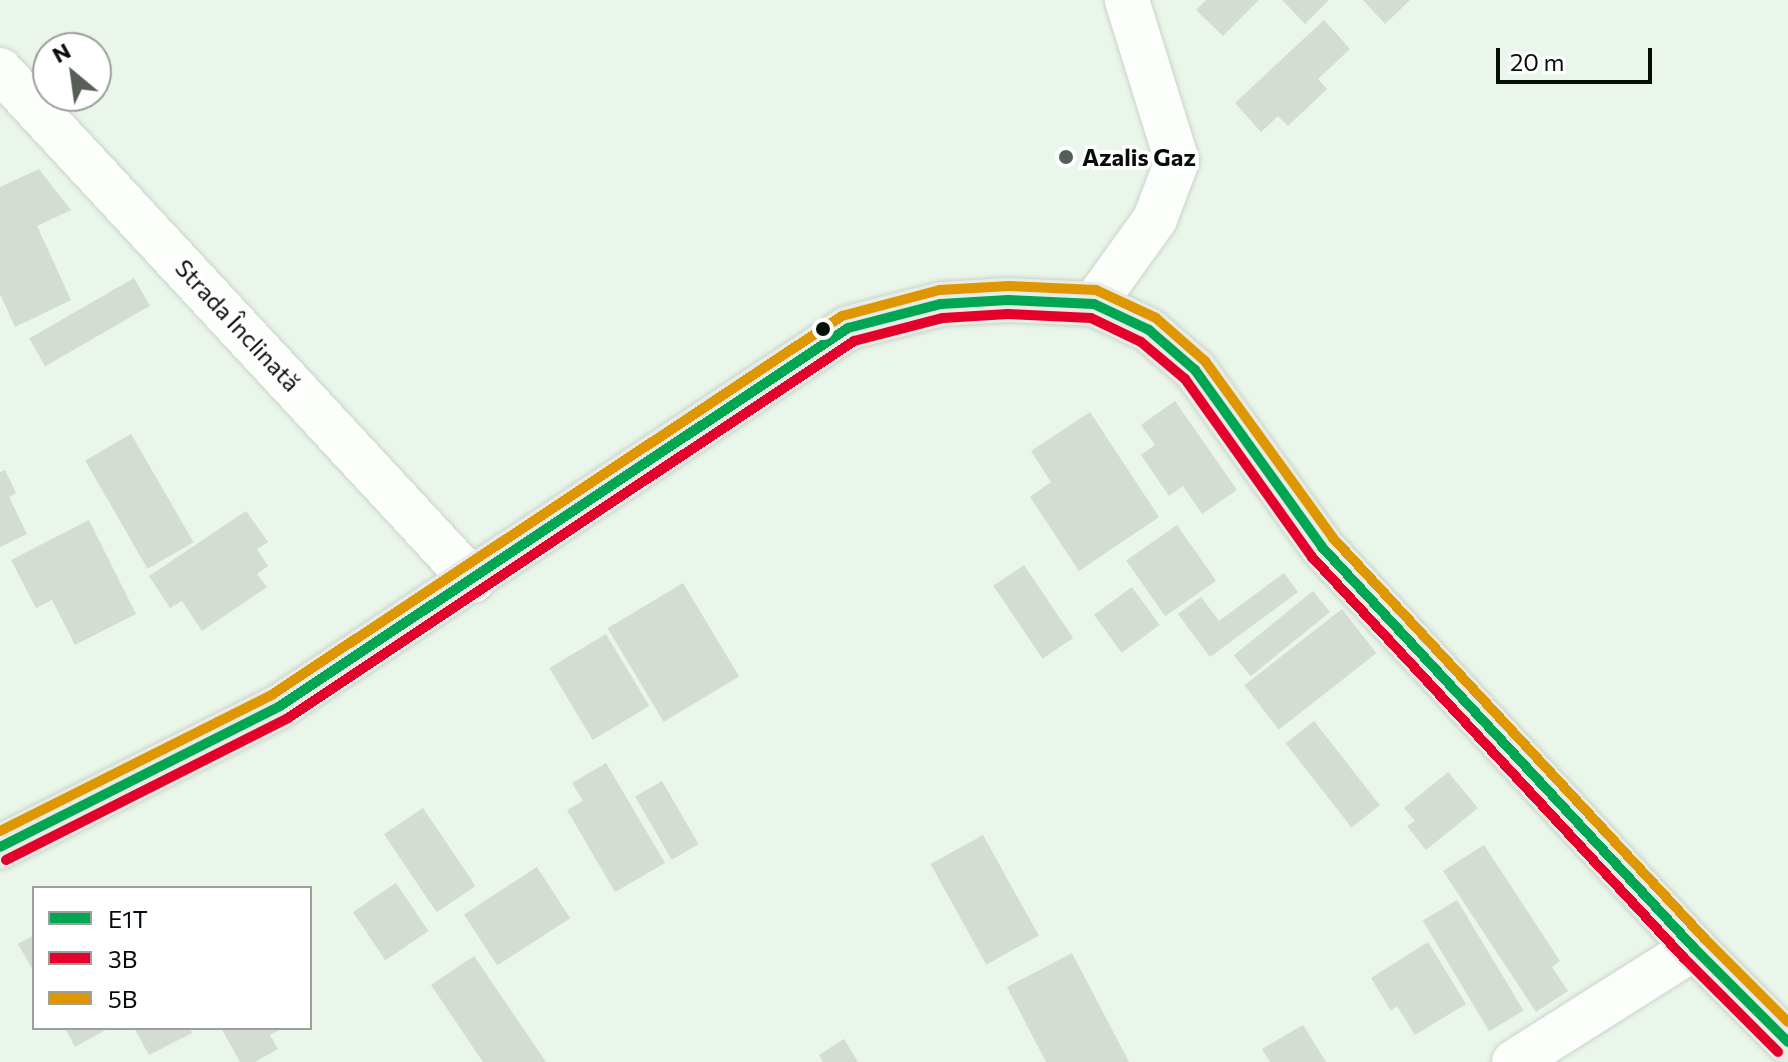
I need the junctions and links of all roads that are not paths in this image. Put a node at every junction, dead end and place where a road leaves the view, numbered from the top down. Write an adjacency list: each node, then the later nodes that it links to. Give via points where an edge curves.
1 (1127, 0): 3 (street, via 1177,161 1155,219)
2 (0, 70): 4 (street, Strada Înclinată)
3 (1094, 304): 4 (main road, via 941,304 848,328); 6 (main road, via 1149,330 1195,370 1322,547)
4 (473, 581): 5 (main road, via 280,706)
5 (0, 847)
6 (1694, 948): 7 (main road); 8 (street)
7 (1788, 1042)
8 (1514, 1062)

